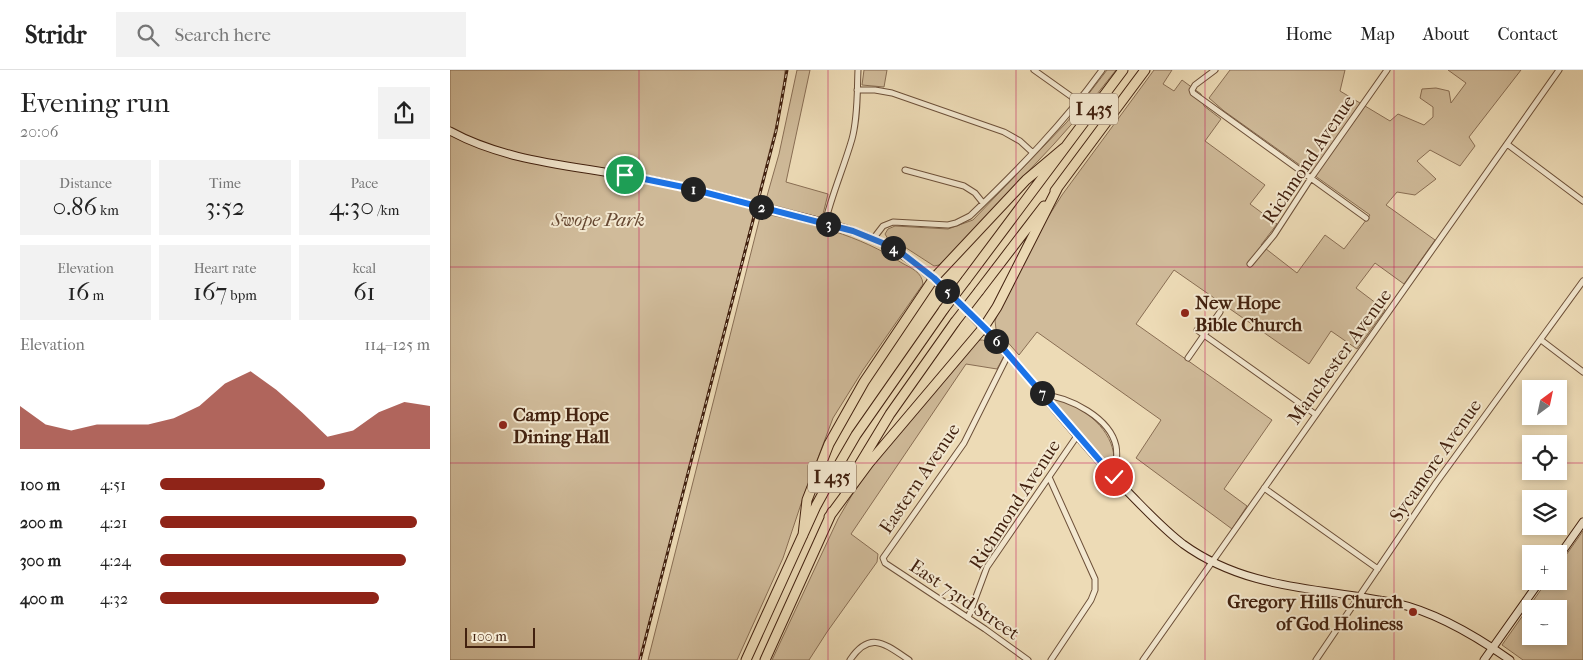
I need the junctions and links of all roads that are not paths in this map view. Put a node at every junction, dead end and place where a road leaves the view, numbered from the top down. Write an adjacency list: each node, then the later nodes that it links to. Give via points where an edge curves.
1 (858, 70): 9 (street)
2 (1034, 70): 10 (street)
3 (1102, 70): 10 (street)
4 (1123, 70): 13 (highway, I 435)
5 (1145, 70): 17 (highway, I 435)
6 (1215, 70): 16 (street, via 1195,85 1193,93)
7 (1388, 70): 16 (street, Richmond Avenue)
8 (1560, 70): 12 (street, Manchester Avenue)
9 (857, 90): 14 (street, via 892,94 1004,132); 21 (street, via 852,138)
10 (1079, 102): 14 (street)
11 (450, 131): 21 (main road, via 480,145 518,156 656,181)
12 (1507, 144): 18 (street); 35 (street, Manchester Avenue)
13 (1064, 148): 24 (highway, via 1026,180); 42 (highway, I 435, bridge, via 944,309 856,435)
14 (1032, 152): 19 (street)
15 (905, 170): 19 (street, via 964,186)
16 (1311, 178): 20 (street); 23 (street, Richmond Avenue, via 1274,235)
17 (1058, 188): 27 (highway); 40 (highway, I 435, bridge, via 955,322 871,442)
18 (1583, 201)
19 (983, 203): 22 (street, via 970,216 956,223 940,226 894,222 884,226)
20 (1366, 218)
21 (825, 223): 22 (main road)
22 (873, 239): 24 (main road, via 903,254)
23 (1250, 264)
24 (934, 278): 27 (main road); 42 (highway, via 864,382 830,444 807,500)
25 (1583, 281): 30 (street, Sycamore Avenue)
26 (1220, 312): 29 (street)
27 (984, 327): 31 (main road); 40 (highway, via 869,463)
28 (1197, 330): 29 (street)
29 (1204, 335): 32 (street); 35 (street)
30 (1541, 340): 33 (street); 46 (street, Sycamore Avenue, via 1436,483)
31 (1008, 355): 34 (main road); 45 (street, Eastern Avenue, via 964,443 883,558)
32 (1188, 358)
33 (1583, 372)
34 (1044, 395): 36 (main road); 38 (street, via 1076,403 1105,427 1116,444)
35 (1315, 414): 39 (street, Manchester Avenue)
36 (1078, 436): 37 (street, Richmond Avenue); 38 (main road)
37 (1049, 477): 49 (street, Richmond Avenue, via 987,568); 56 (street, via 1095,579 1092,600)
38 (1114, 477): 44 (main road, via 1163,527)
39 (1264, 488): 44 (street, Manchester Avenue); 46 (street)
40 (829, 517): 52 (highway, I 435)
41 (1583, 522): 43 (main road)
42 (802, 535): 51 (highway, I 435)
43 (1567, 545)
44 (1212, 561): 48 (main road, via 1272,584); 57 (street, Manchester Avenue)
45 (885, 563): 49 (street, East 73rd Street)
46 (1378, 569): 48 (street, Sycamore Avenue)
47 (1534, 590): 50 (main road)
48 (1358, 597): 50 (main road, via 1396,603 1426,613); 58 (street, Sycamore Avenue)
49 (968, 618): 55 (street, East 73rd Street)
50 (1492, 648): 59 (main road); 60 (main road)
51 (746, 660)
52 (765, 660)
53 (850, 660): 54 (street, via 866,643 878,642)
54 (909, 660)
55 (1028, 660)
56 (1051, 660)
57 (1143, 660)
58 (1316, 660)
59 (1484, 660)
60 (1510, 660)

